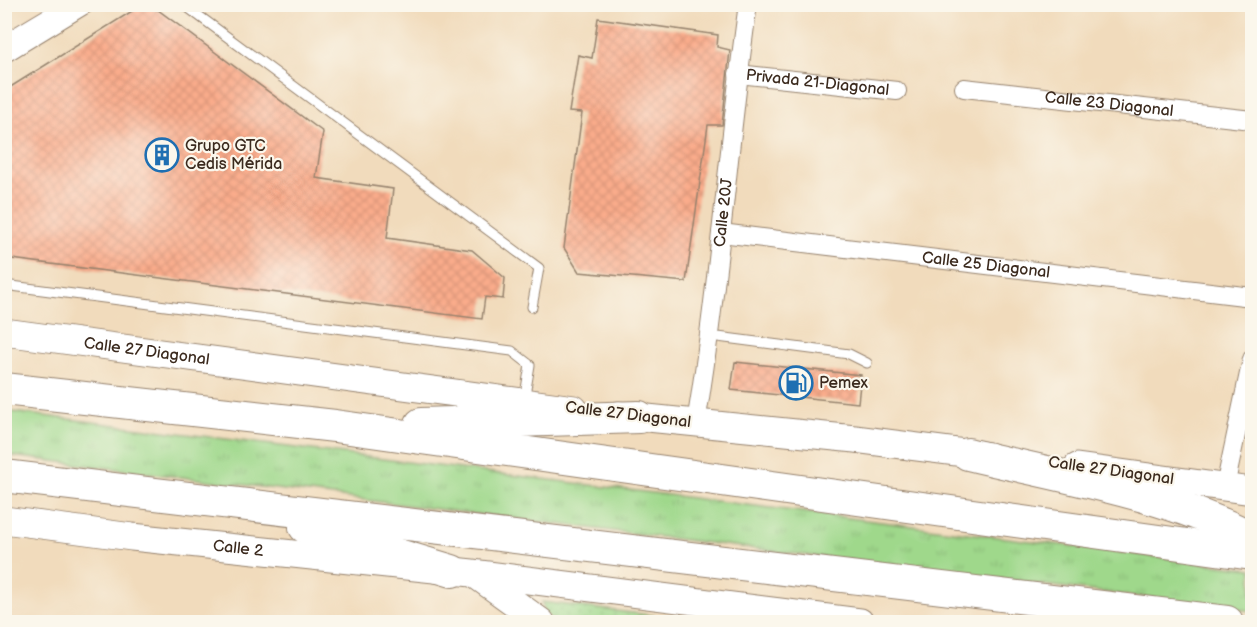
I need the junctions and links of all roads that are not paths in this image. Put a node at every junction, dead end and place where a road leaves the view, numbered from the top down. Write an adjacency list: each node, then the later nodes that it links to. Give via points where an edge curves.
1 (71, 4): 5 (street)
2 (94, 4): 6 (lane)
3 (183, 4): 14 (lane, via 539,268)
4 (748, 4): 7 (street, Calle 20J)
5 (4, 44)
6 (4, 58)
7 (738, 74): 9 (street, Privada 21-Diagonal); 11 (street, Calle 20J)
8 (964, 88): 10 (street, Calle 23 Diagonal)
9 (897, 91)
10 (1252, 120)
11 (721, 233): 13 (street, Calle 25 Diagonal); 16 (street, Calle 20J)
12 (4, 285): 20 (lane, via 512,351 530,365)
13 (1252, 297)
14 (532, 307)
15 (4, 332): 20 (main road, Calle 27 Diagonal)
16 (710, 336): 18 (lane, via 849,354); 22 (street, Calle 20J)
17 (1252, 359): 26 (street)
18 (867, 363)
19 (4, 389): 23 (highway)
20 (524, 403): 21 (main road, Calle 27 Diagonal)
21 (639, 417): 22 (main road, Calle 27 Diagonal); 23 (highway)
22 (696, 423): 24 (main road, Calle 27 Diagonal)
23 (335, 426): 31 (highway)
24 (968, 454): 26 (main road, Calle 27 Diagonal); 30 (highway, via 1159,501 1218,520)
25 (4, 476): 28 (highway)
26 (1225, 487): 27 (main road, Calle 27 Diagonal)
27 (1252, 491)
28 (209, 500): 32 (highway); 35 (highway)
29 (4, 520): 32 (main road, Calle 2)
30 (1252, 538)
31 (1252, 554)
32 (462, 572): 33 (main road); 34 (main road, Calle 2)
33 (541, 622)
34 (860, 622)
35 (1227, 622)

